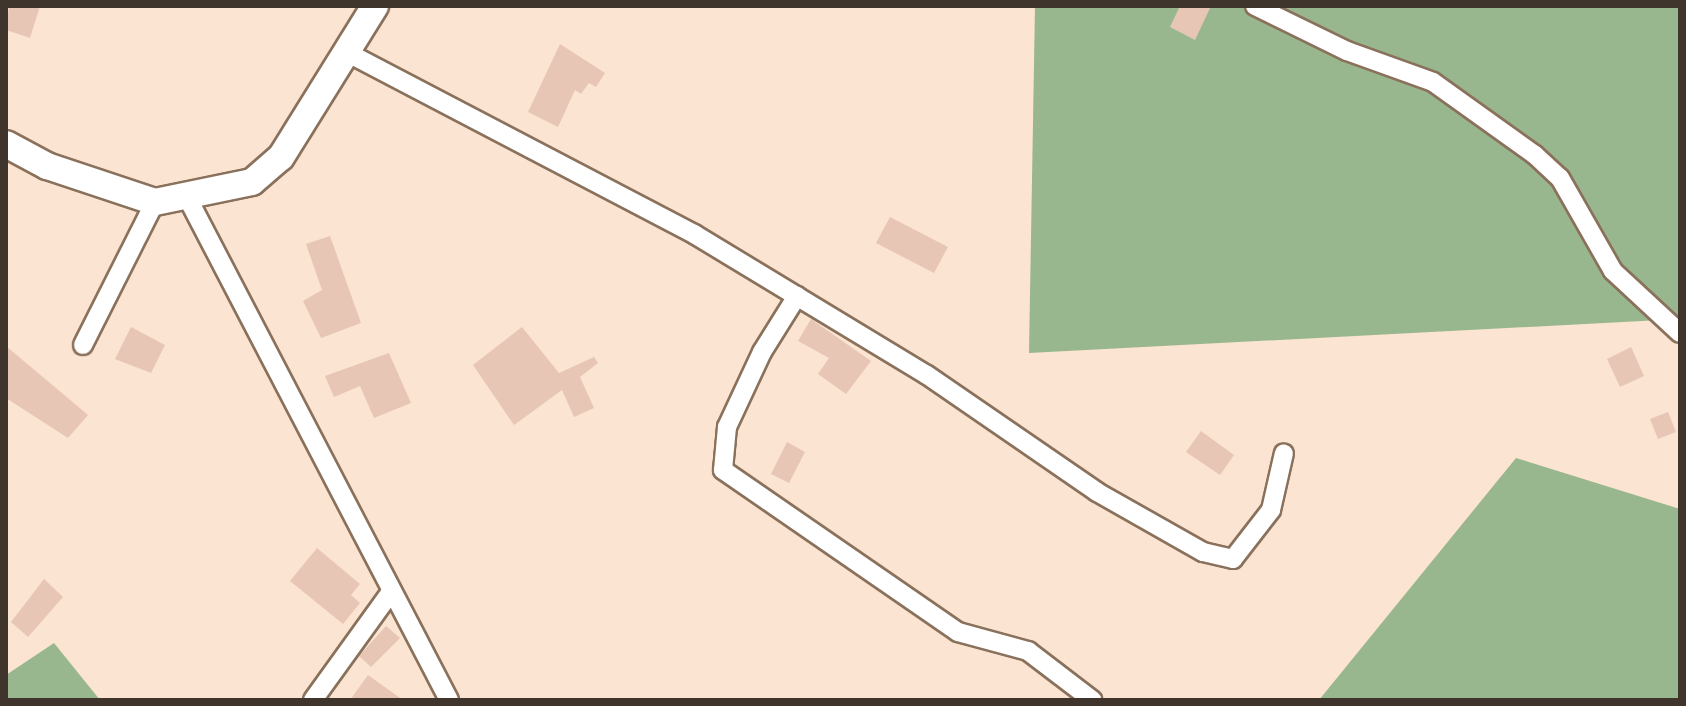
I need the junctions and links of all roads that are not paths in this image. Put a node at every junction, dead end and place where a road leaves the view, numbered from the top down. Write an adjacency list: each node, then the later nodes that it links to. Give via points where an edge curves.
1 (375, 6): 3 (street)
2 (1255, 6): 8 (street, via 1347,51 1433,82 1524,146 1560,178 1613,271)
3 (346, 52): 5 (street, via 281,157 252,182); 7 (street, via 694,234)
4 (6, 144): 6 (street, via 47,166)
5 (186, 195): 6 (street); 11 (street)
6 (155, 202): 9 (street)
7 (797, 296): 10 (street, via 927,375 1097,492 1203,552 1233,559 1271,510); 14 (street, via 762,352 727,427 723,470 958,632 1028,651)
8 (1680, 333)
9 (83, 345)
10 (1284, 453)
11 (391, 592): 12 (street); 13 (street)
12 (313, 700)
13 (449, 700)
14 (1092, 700)

